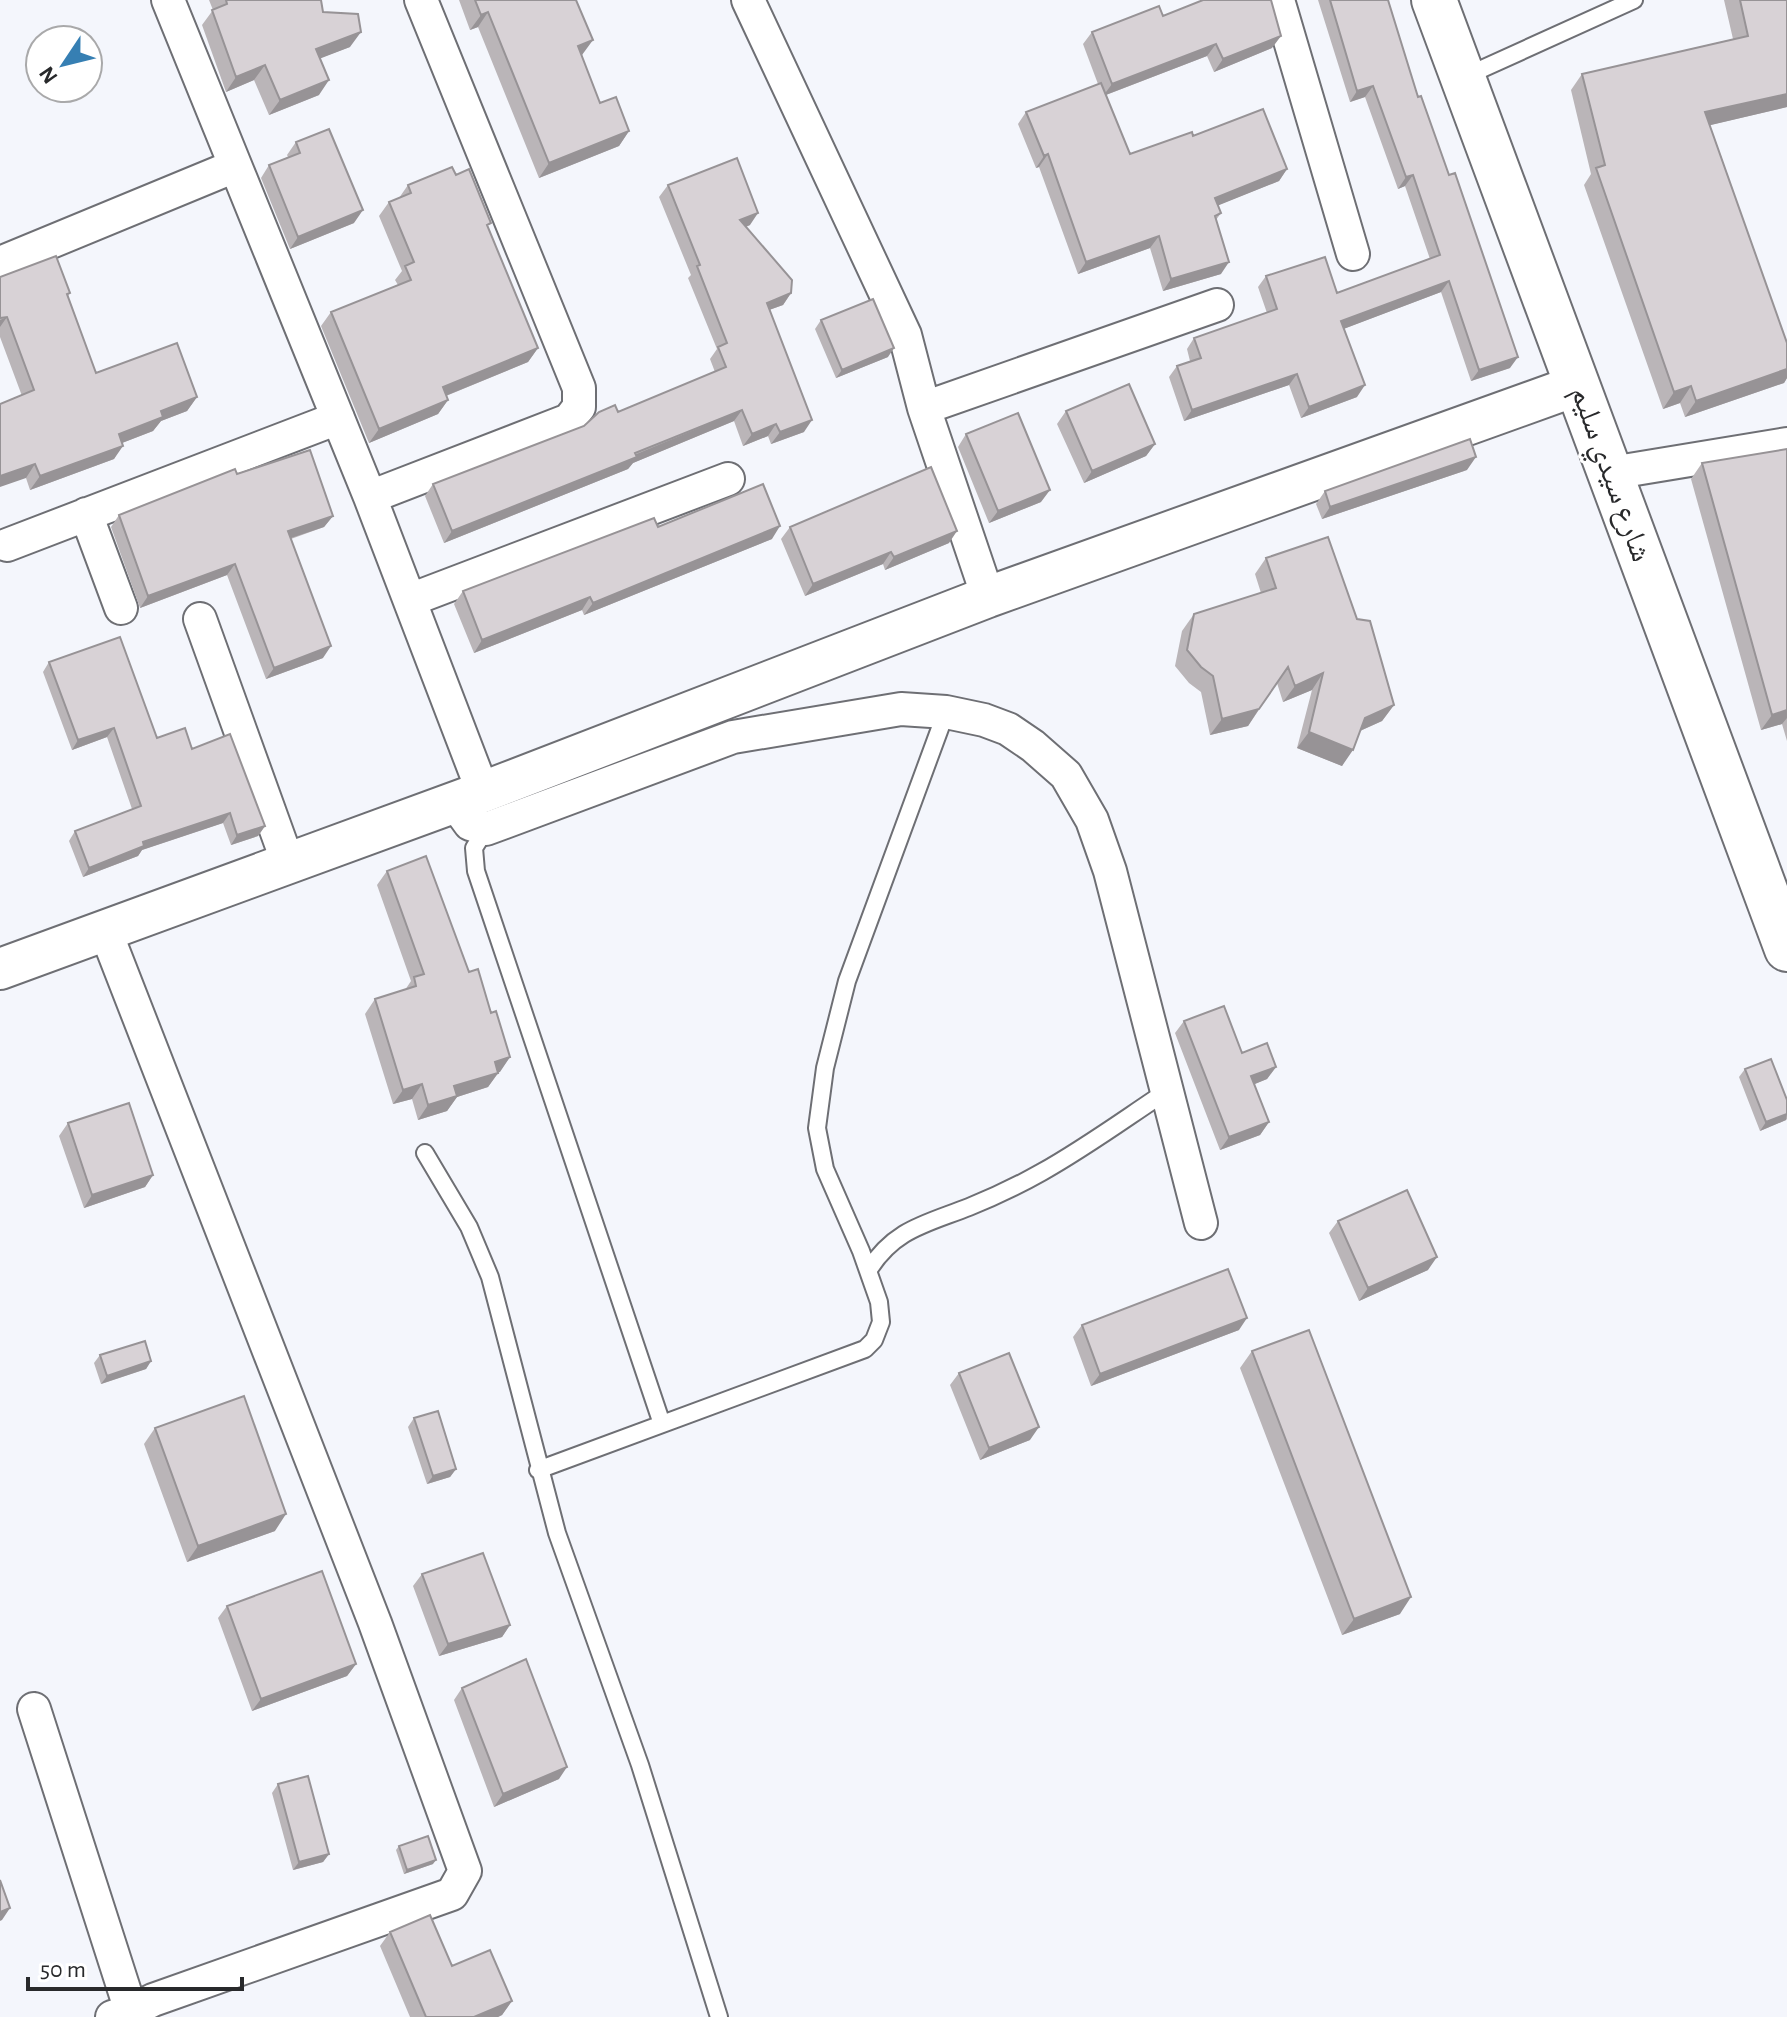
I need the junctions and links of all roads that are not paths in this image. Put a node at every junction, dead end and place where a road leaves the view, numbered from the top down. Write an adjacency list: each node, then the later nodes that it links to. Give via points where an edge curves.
1 (168, 0): 8 (street)
2 (421, 0): 18 (street, via 579,388 579,407 569,420)
3 (748, 0): 13 (street, via 905,335)
4 (1278, 0): 9 (street)
5 (1434, 0): 7 (main road, شارع سيدي سليم)
6 (1634, 0): 7 (lane)
7 (1463, 77): 12 (main road, شارع سيدي سليم)
8 (235, 166): 10 (street); 14 (street)
9 (1353, 254)
10 (0, 263)
11 (1217, 305): 13 (street)
12 (1578, 385): 16 (main road, شارع سيدي سليم); 21 (street)
13 (924, 408): 21 (street)
14 (338, 418): 18 (street); 19 (street)
15 (1787, 444): 16 (street)
16 (1611, 473): 29 (main road, شارع سيدي سليم)
17 (728, 479): 22 (street)
18 (370, 497): 22 (street)
19 (86, 514): 20 (street); 23 (street)
20 (7, 545)
21 (988, 597): 26 (street)
22 (410, 600): 26 (street)
23 (121, 608)
24 (200, 619): 27 (street)
25 (946, 712): 26 (street, via 901,709 733,737); 31 (street, via 1008,729 1066,775 1077,791 1110,871); 34 (lane, via 847,981 825,1068 817,1128 820,1149)
26 (474, 807): 27 (street); 35 (lane, via 476,871)
27 (288, 863): 28 (street)
28 (105, 930): 30 (street); 38 (street, via 369,1608 465,1871 452,1894 153,2000)
29 (1787, 949)
30 (0, 969)
31 (1167, 1091): 33 (street); 34 (lane, via 1044,1171 893,1240)
32 (425, 1153): 36 (lane, via 469,1227 490,1277)
33 (1201, 1223)
34 (868, 1271): 35 (lane, via 881,1322 865,1349)
35 (662, 1424): 36 (lane)
36 (538, 1470): 39 (lane, via 640,1765)
37 (34, 1709): 38 (street)
38 (124, 2015)
39 (719, 2017)

